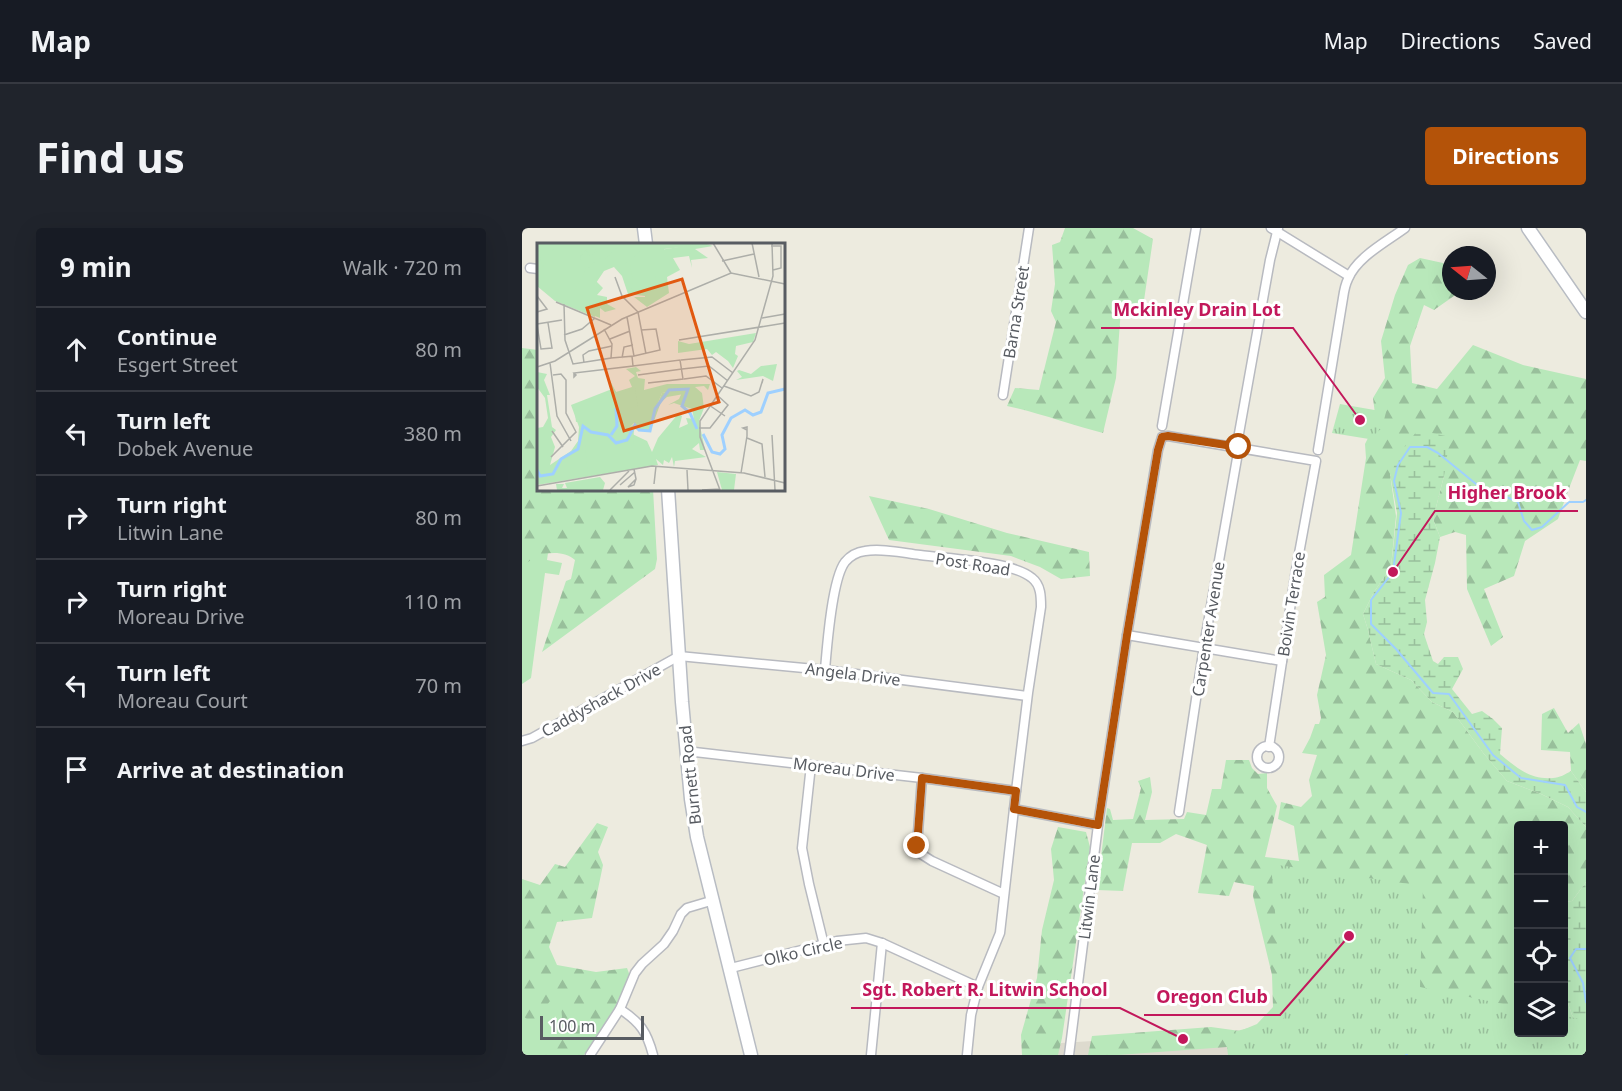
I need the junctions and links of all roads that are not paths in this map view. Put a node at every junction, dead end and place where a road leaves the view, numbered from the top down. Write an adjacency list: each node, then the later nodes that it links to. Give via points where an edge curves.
1 (644, 228): 7 (main road)
2 (1029, 228): 10 (street, Barna Street)
3 (1197, 228): 11 (street)
4 (1405, 228): 8 (street, via 1365,257)
5 (1528, 228): 9 (main road)
6 (1275, 229): 8 (street); 12 (street, Carpenter Avenue)
7 (646, 243)
8 (1349, 276): 13 (street)
9 (1586, 312)
10 (1003, 395)
11 (1162, 426)
12 (1239, 443): 15 (street, Litwin Lane, via 1162,437); 16 (street, Carpenter Avenue); 18 (street, Boivin Terrace, via 1316,461)
13 (1318, 450)
14 (668, 490): 17 (main road, Burnett Road)
15 (1127, 635): 16 (street); 29 (street, Litwin Lane)
16 (1204, 648): 18 (street); 28 (street, Carpenter Avenue)
17 (679, 656): 19 (street, Angela Drive); 21 (street, Caddyshack Drive); 23 (main road, Burnett Road)
18 (1282, 661): 22 (street, Boivin Terrace)
19 (825, 670): 20 (street, Angela Drive); 20 (street, Post Road, via 837,583 842,567 851,557 871,550 982,563 1024,573 1039,586 1041,607)
20 (1027, 696): 26 (street, Post Road)
21 (522, 741)
22 (1269, 747)
23 (686, 751): 24 (street, Moreau Drive); 31 (main road, Burnett Road, via 694,824)
24 (811, 765): 25 (street, Moreau Drive); 33 (street, via 802,848)
25 (922, 778): 26 (street, Moreau Drive); 30 (street, via 917,846 921,854)
26 (1016, 791): 27 (street)
27 (1014, 809): 29 (street); 30 (street)
28 (1179, 812)
29 (1098, 825): 42 (street, Litwin Lane)
30 (1004, 894): 35 (street, via 1000,933)
31 (714, 900): 34 (main road, Burnett Road); 36 (street, via 687,908 681,914 664,944 635,973)
32 (882, 943): 33 (street, Olko Circle, via 866,938); 35 (street, Olko Circle); 40 (street)
33 (824, 945): 34 (street, Olko Circle)
34 (731, 968): 39 (main road, Burnett Road)
35 (978, 987): 41 (street)
36 (620, 1009): 37 (street); 38 (street, via 636,1019)
37 (590, 1055)
38 (652, 1055)
39 (751, 1055)
40 (871, 1055)
41 (967, 1055)
42 (1069, 1055)

